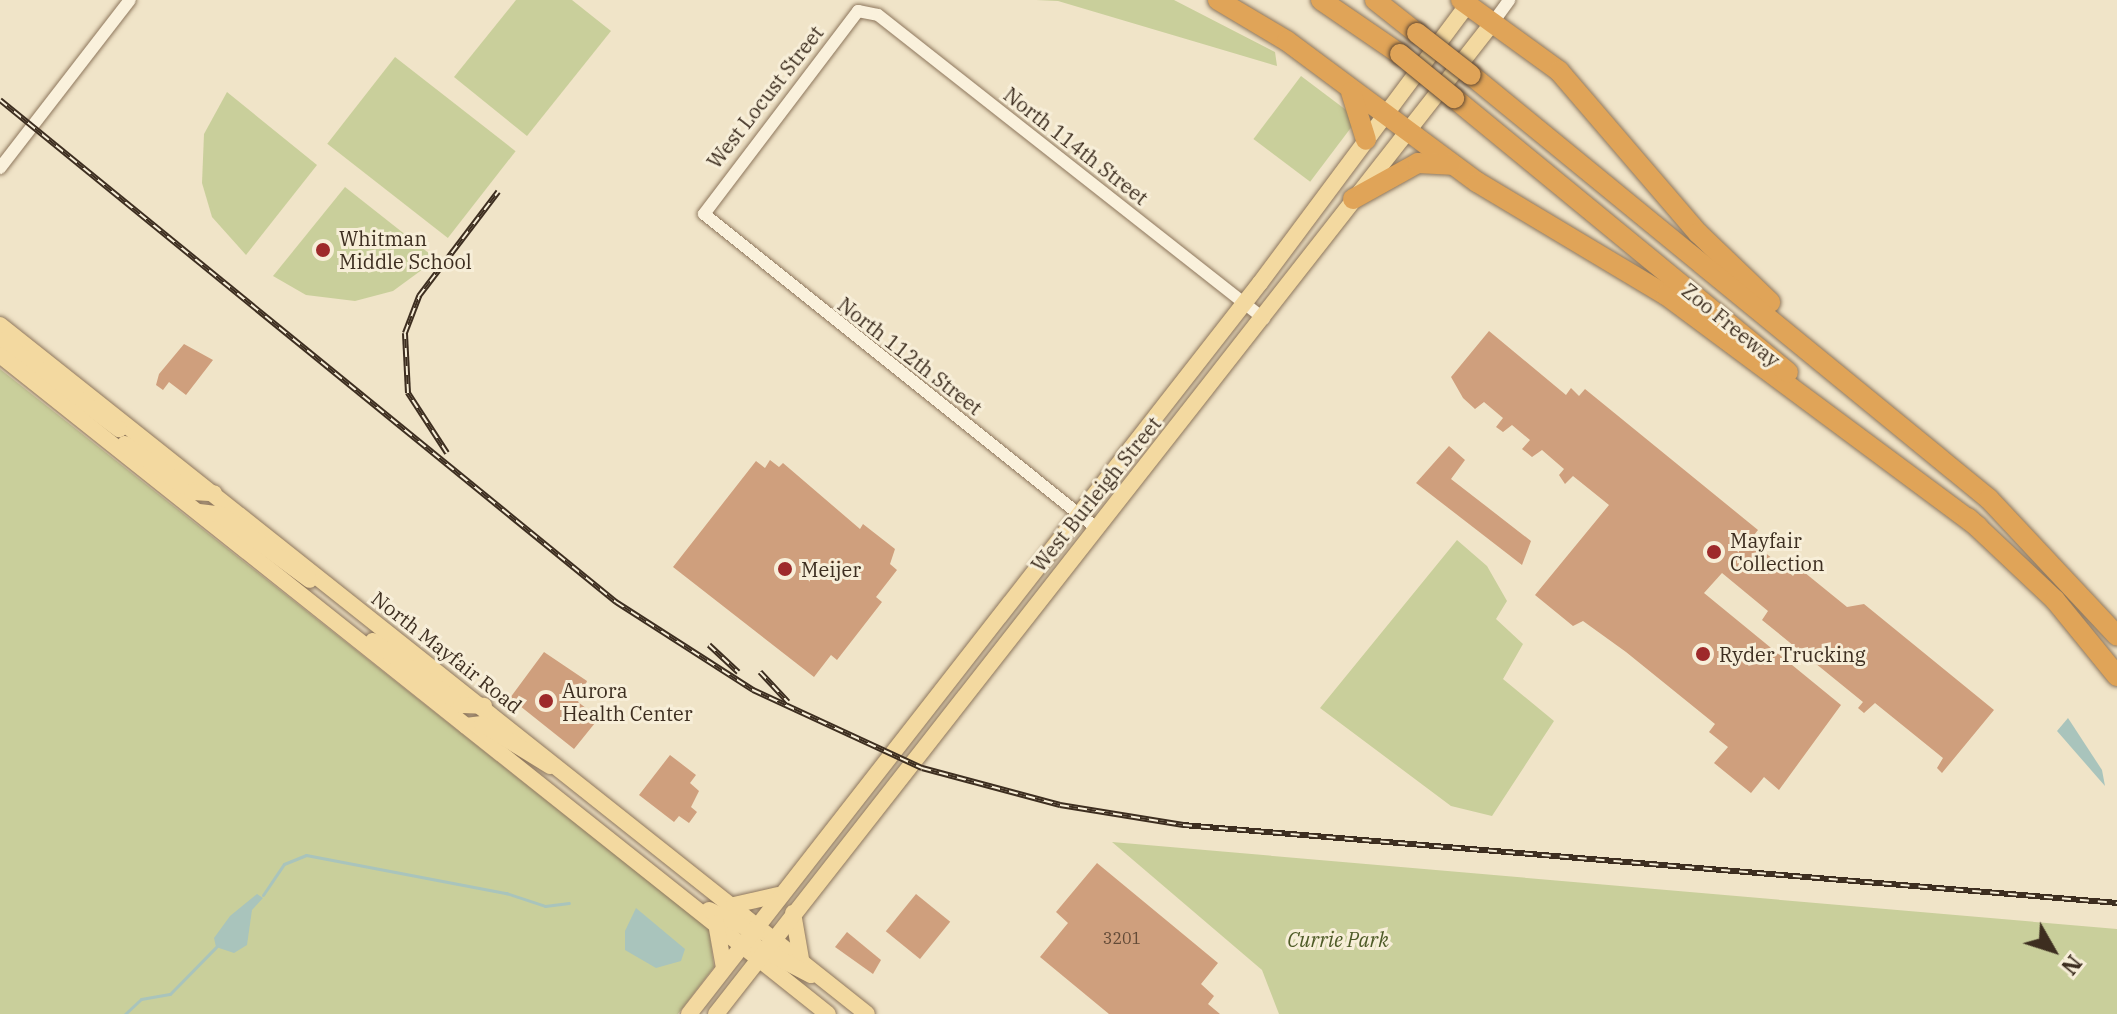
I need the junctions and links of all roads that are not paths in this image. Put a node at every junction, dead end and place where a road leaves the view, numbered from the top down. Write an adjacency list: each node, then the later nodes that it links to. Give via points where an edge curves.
1 (130, 0): 14 (street)
2 (1218, 0): 9 (highway)
3 (1321, 0): 29 (highway, Zoo Freeway, bridge, via 1400,54)
4 (1375, 0): 22 (highway, Zoo Freeway, bridge)
5 (1509, 0): 8 (street, West Burleigh Street)
6 (1466, 2): 8 (highway); 10 (main road, West Burleigh Street)
7 (863, 9): 16 (street, West Locust Street); 17 (street, North 114th Street)
8 (1494, 21): 11 (main road, West Burleigh Street); 22 (highway, via 1565,77 1698,233)
9 (1348, 89): 10 (highway); 12 (highway, via 1360,107)
10 (1384, 115): 11 (highway); 12 (main road, West Burleigh Street)
11 (1405, 131): 13 (highway); 15 (main road, West Burleigh Street)
12 (1366, 140): 17 (main road, West Burleigh Street)
13 (1451, 165): 15 (highway, via 1418,163 1389,174); 29 (highway, via 1666,295)
14 (0, 168)
15 (1353, 199): 18 (main road, West Burleigh Street)
16 (704, 214): 27 (street, North 112th Street)
17 (1243, 302): 18 (street, North 114th Street); 27 (main road, West Burleigh Street)
18 (1264, 319): 28 (main road, West Burleigh Street)
19 (0, 325): 24 (main road, North Mayfair Road)
20 (0, 340): 24 (main road, via 91,413)
21 (0, 355): 23 (main road, North Mayfair Road)
22 (1836, 371): 32 (highway, Zoo Freeway, via 2021,529)
23 (88, 425): 25 (main road, via 146,455 192,492); 26 (main road, North Mayfair Road)
24 (159, 450): 25 (main road, North Mayfair Road)
25 (214, 493): 30 (main road, North Mayfair Road)
26 (199, 512): 30 (main road, via 222,515 285,565); 31 (main road, North Mayfair Road)
27 (1079, 514): 28 (street, North 112th Street); 37 (main road, West Burleigh Street)
28 (1095, 527): 40 (main road, West Burleigh Street)
29 (1978, 527): 33 (highway, Zoo Freeway, via 2055,600)
30 (354, 604): 34 (main road, North Mayfair Road)
31 (333, 619): 34 (main road, via 397,654 461,705); 35 (main road, North Mayfair Road)
32 (2117, 636)
33 (2117, 676)
34 (484, 706): 36 (main road, North Mayfair Road)
35 (466, 726): 36 (main road, via 482,724 537,761); 38 (main road, North Mayfair Road)
36 (566, 771): 39 (main road, North Mayfair Road)
37 (781, 894): 39 (main road); 42 (main road, West Burleigh Street)
38 (690, 903): 41 (main road, North Mayfair Road); 42 (main road)
39 (734, 905): 42 (main road, North Mayfair Road)
40 (793, 913): 43 (main road, West Burleigh Street); 44 (main road)
41 (716, 923): 42 (main road, North Mayfair Road); 45 (main road)
42 (751, 933): 43 (main road); 43 (main road, North Mayfair Road); 45 (main road, West Burleigh Street)
43 (765, 948): 44 (main road, North Mayfair Road); 46 (main road); 48 (main road, West Burleigh Street); 49 (main road, North Mayfair Road)
44 (801, 959): 46 (main road, North Mayfair Road)
45 (724, 968): 47 (main road, West Burleigh Street)
46 (827, 981): 50 (main road, North Mayfair Road)
47 (689, 1014)
48 (716, 1014)
49 (828, 1014)
50 (867, 1014)

